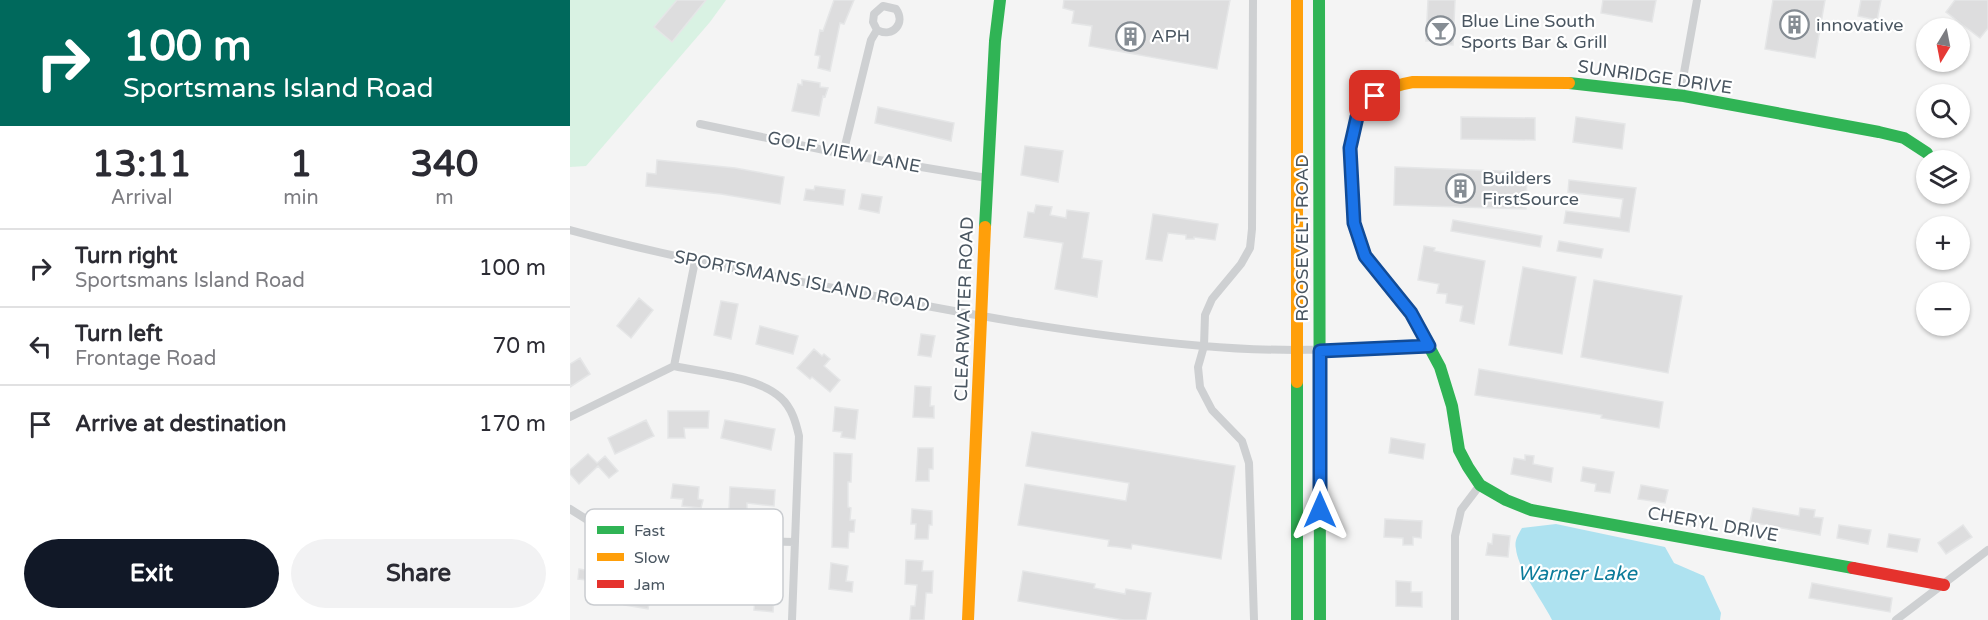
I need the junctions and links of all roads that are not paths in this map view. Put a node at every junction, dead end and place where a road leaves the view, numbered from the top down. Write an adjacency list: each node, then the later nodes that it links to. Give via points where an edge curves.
1 (1000, 0): 11 (street, CLEARWATER ROAD)
2 (1252, 0): 15 (street, via 1250,248 1212,299 1205,315)
3 (1297, 0): 17 (street, ROOSEVELT ROAD)
4 (1319, 0): 18 (street, ROOSEVELT ROAD)
5 (1697, 0): 7 (street)
6 (878, 30): 10 (street, via 871,40)
7 (1680, 95): 9 (street, SUNRIDGE DRIVE, via 1887,134 1904,138); 16 (street, SUNRIDGE DRIVE, via 1531,80 1413,82 1394,85 1375,96 1357,117 1350,148 1354,223 1365,256 1411,313)
8 (700, 124): 10 (street, GOLF VIEW LANE)
9 (1922, 150)
10 (843, 154): 11 (street, GOLF VIEW LANE)
11 (987, 178): 14 (street, CLEARWATER ROAD)
12 (570, 230): 13 (street, SPORTSMANS ISLAND ROAD)
13 (695, 261): 14 (street, SPORTSMANS ISLAND ROAD); 19 (street)
14 (982, 316): 15 (street, SPORTSMANS ISLAND ROAD, via 1084,333); 29 (street, CLEARWATER ROAD)
15 (1204, 346): 17 (street, SPORTSMANS ISLAND ROAD); 30 (street, via 1198,367 1200,387 1212,410 1242,441 1249,463)
16 (1429, 346): 18 (street, SPORTSMANS ISLAND ROAD); 21 (street, via 1452,406 1459,450)
17 (1297, 351): 18 (street, SPORTSMANS ISLAND ROAD); 31 (street, ROOSEVELT ROAD)
18 (1320, 351): 32 (street, ROOSEVELT ROAD)
19 (674, 366): 20 (street); 25 (street, via 767,387 783,400 800,436)
20 (570, 417)
21 (1480, 485): 27 (street, CHERYL DRIVE, via 1531,510); 33 (street, via 1461,510 1455,536)
22 (570, 509): 23 (street)
23 (585, 518)
24 (783, 542): 25 (street)
25 (795, 542): 28 (street)
26 (1988, 550): 27 (street)
27 (1944, 585): 34 (street)
28 (792, 620)
29 (968, 620)
30 (1254, 620)
31 (1298, 620)
32 (1320, 620)
33 (1455, 620)
34 (1896, 620)

